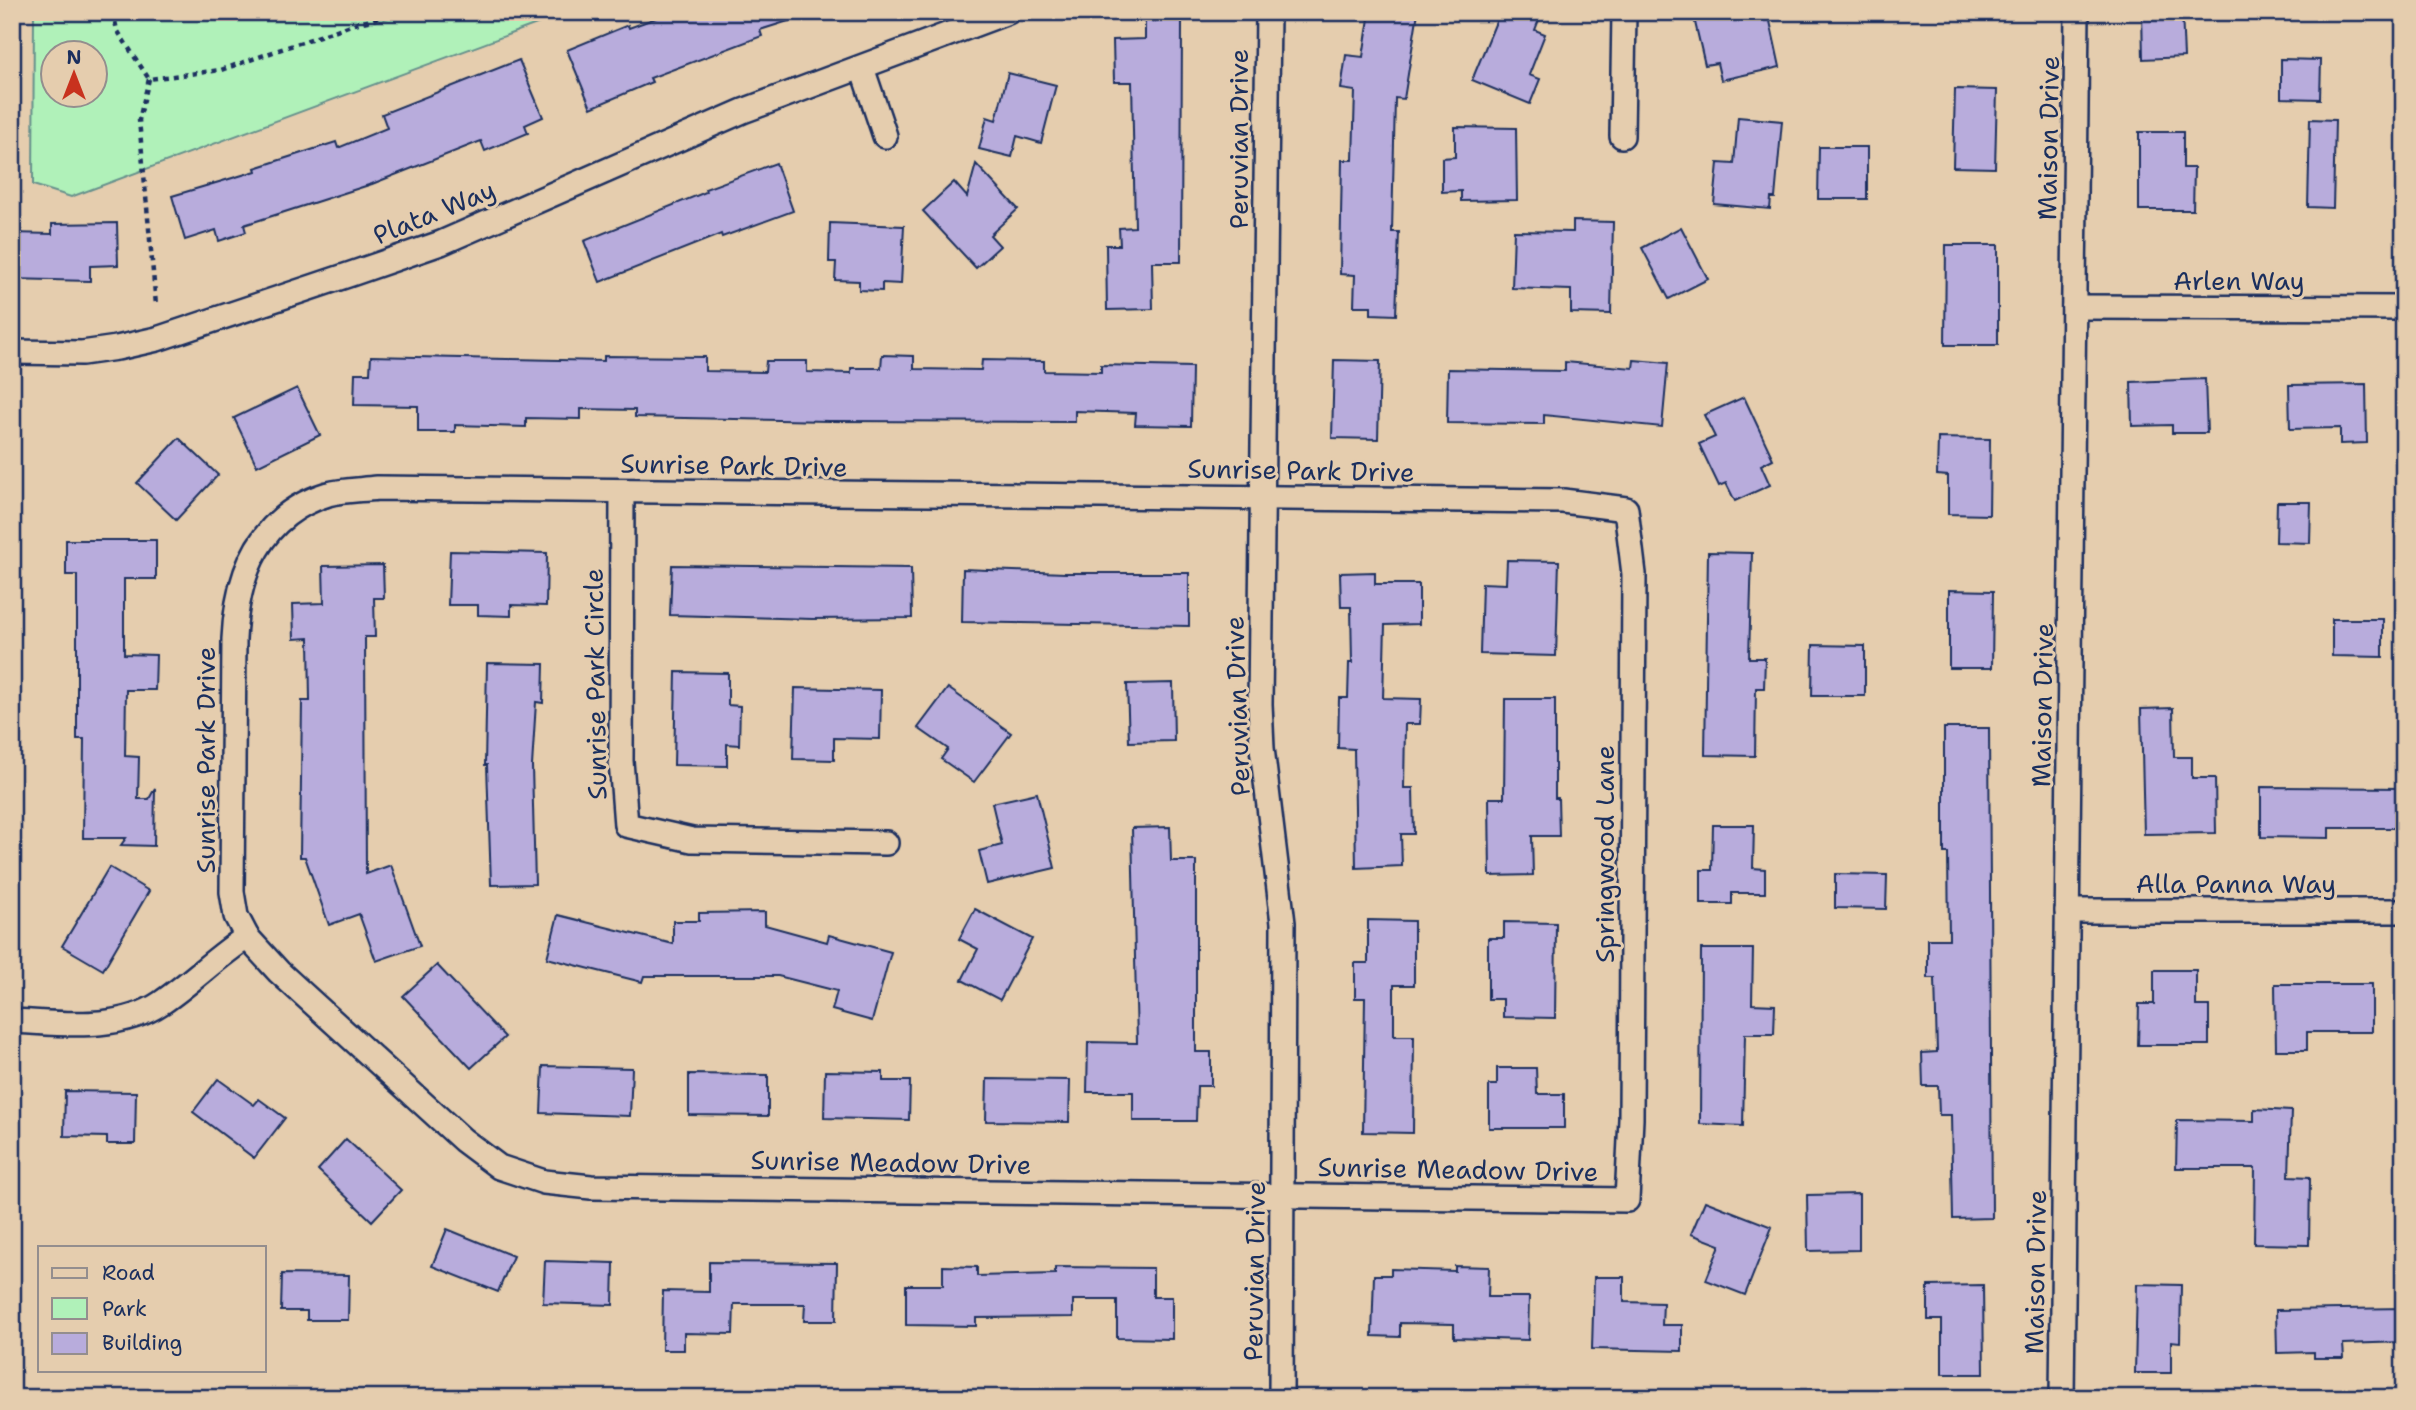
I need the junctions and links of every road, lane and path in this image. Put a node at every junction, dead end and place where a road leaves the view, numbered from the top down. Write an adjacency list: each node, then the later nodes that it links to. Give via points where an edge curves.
1 (113, 12): 8 (path, via 117,30)
2 (406, 12): 8 (path, via 354,24 221,70)
3 (1008, 12): 7 (street, Plata Way)
4 (1268, 12): 16 (street, Peruvian Drive)
5 (1623, 12): 10 (street)
6 (2077, 12): 12 (street, Maison Drive)
7 (862, 68): 9 (street); 14 (street, Plata Way, via 743,111 441,243 158,339 82,353)
8 (149, 79): 11 (path, via 139,120)
9 (885, 136)
10 (1622, 136)
11 (156, 305)
12 (2074, 307): 13 (street, Arlen Way); 19 (street, Maison Drive)
13 (2404, 308)
14 (12, 352)
15 (622, 491): 16 (street, Sunrise Park Drive); 18 (street, Sunrise Park Circle, via 621,761 626,825 692,840); 21 (street, Sunrise Park Drive, via 377,488 329,494 293,510 265,536 245,569 234,639 232,892 236,916)
16 (1263, 498): 17 (street, Sunrise Park Drive, via 1563,501); 23 (street, Peruvian Drive, via 1260,704 1283,923)
17 (1626, 509): 24 (street, Springwood Lane, via 1634,574)
18 (886, 843)
19 (2067, 911): 20 (street, Alla Panna Way); 26 (street, Maison Drive)
20 (2404, 911)
21 (247, 937): 22 (street, via 158,1005 120,1020 83,1024); 23 (street, Sunrise Meadow Drive, via 279,972 463,1140 499,1167 544,1182)
22 (12, 1021)
23 (1282, 1194): 24 (street, Sunrise Meadow Drive); 25 (street, Peruvian Drive)
24 (1627, 1200)
25 (1281, 1398)
26 (2062, 1398)

